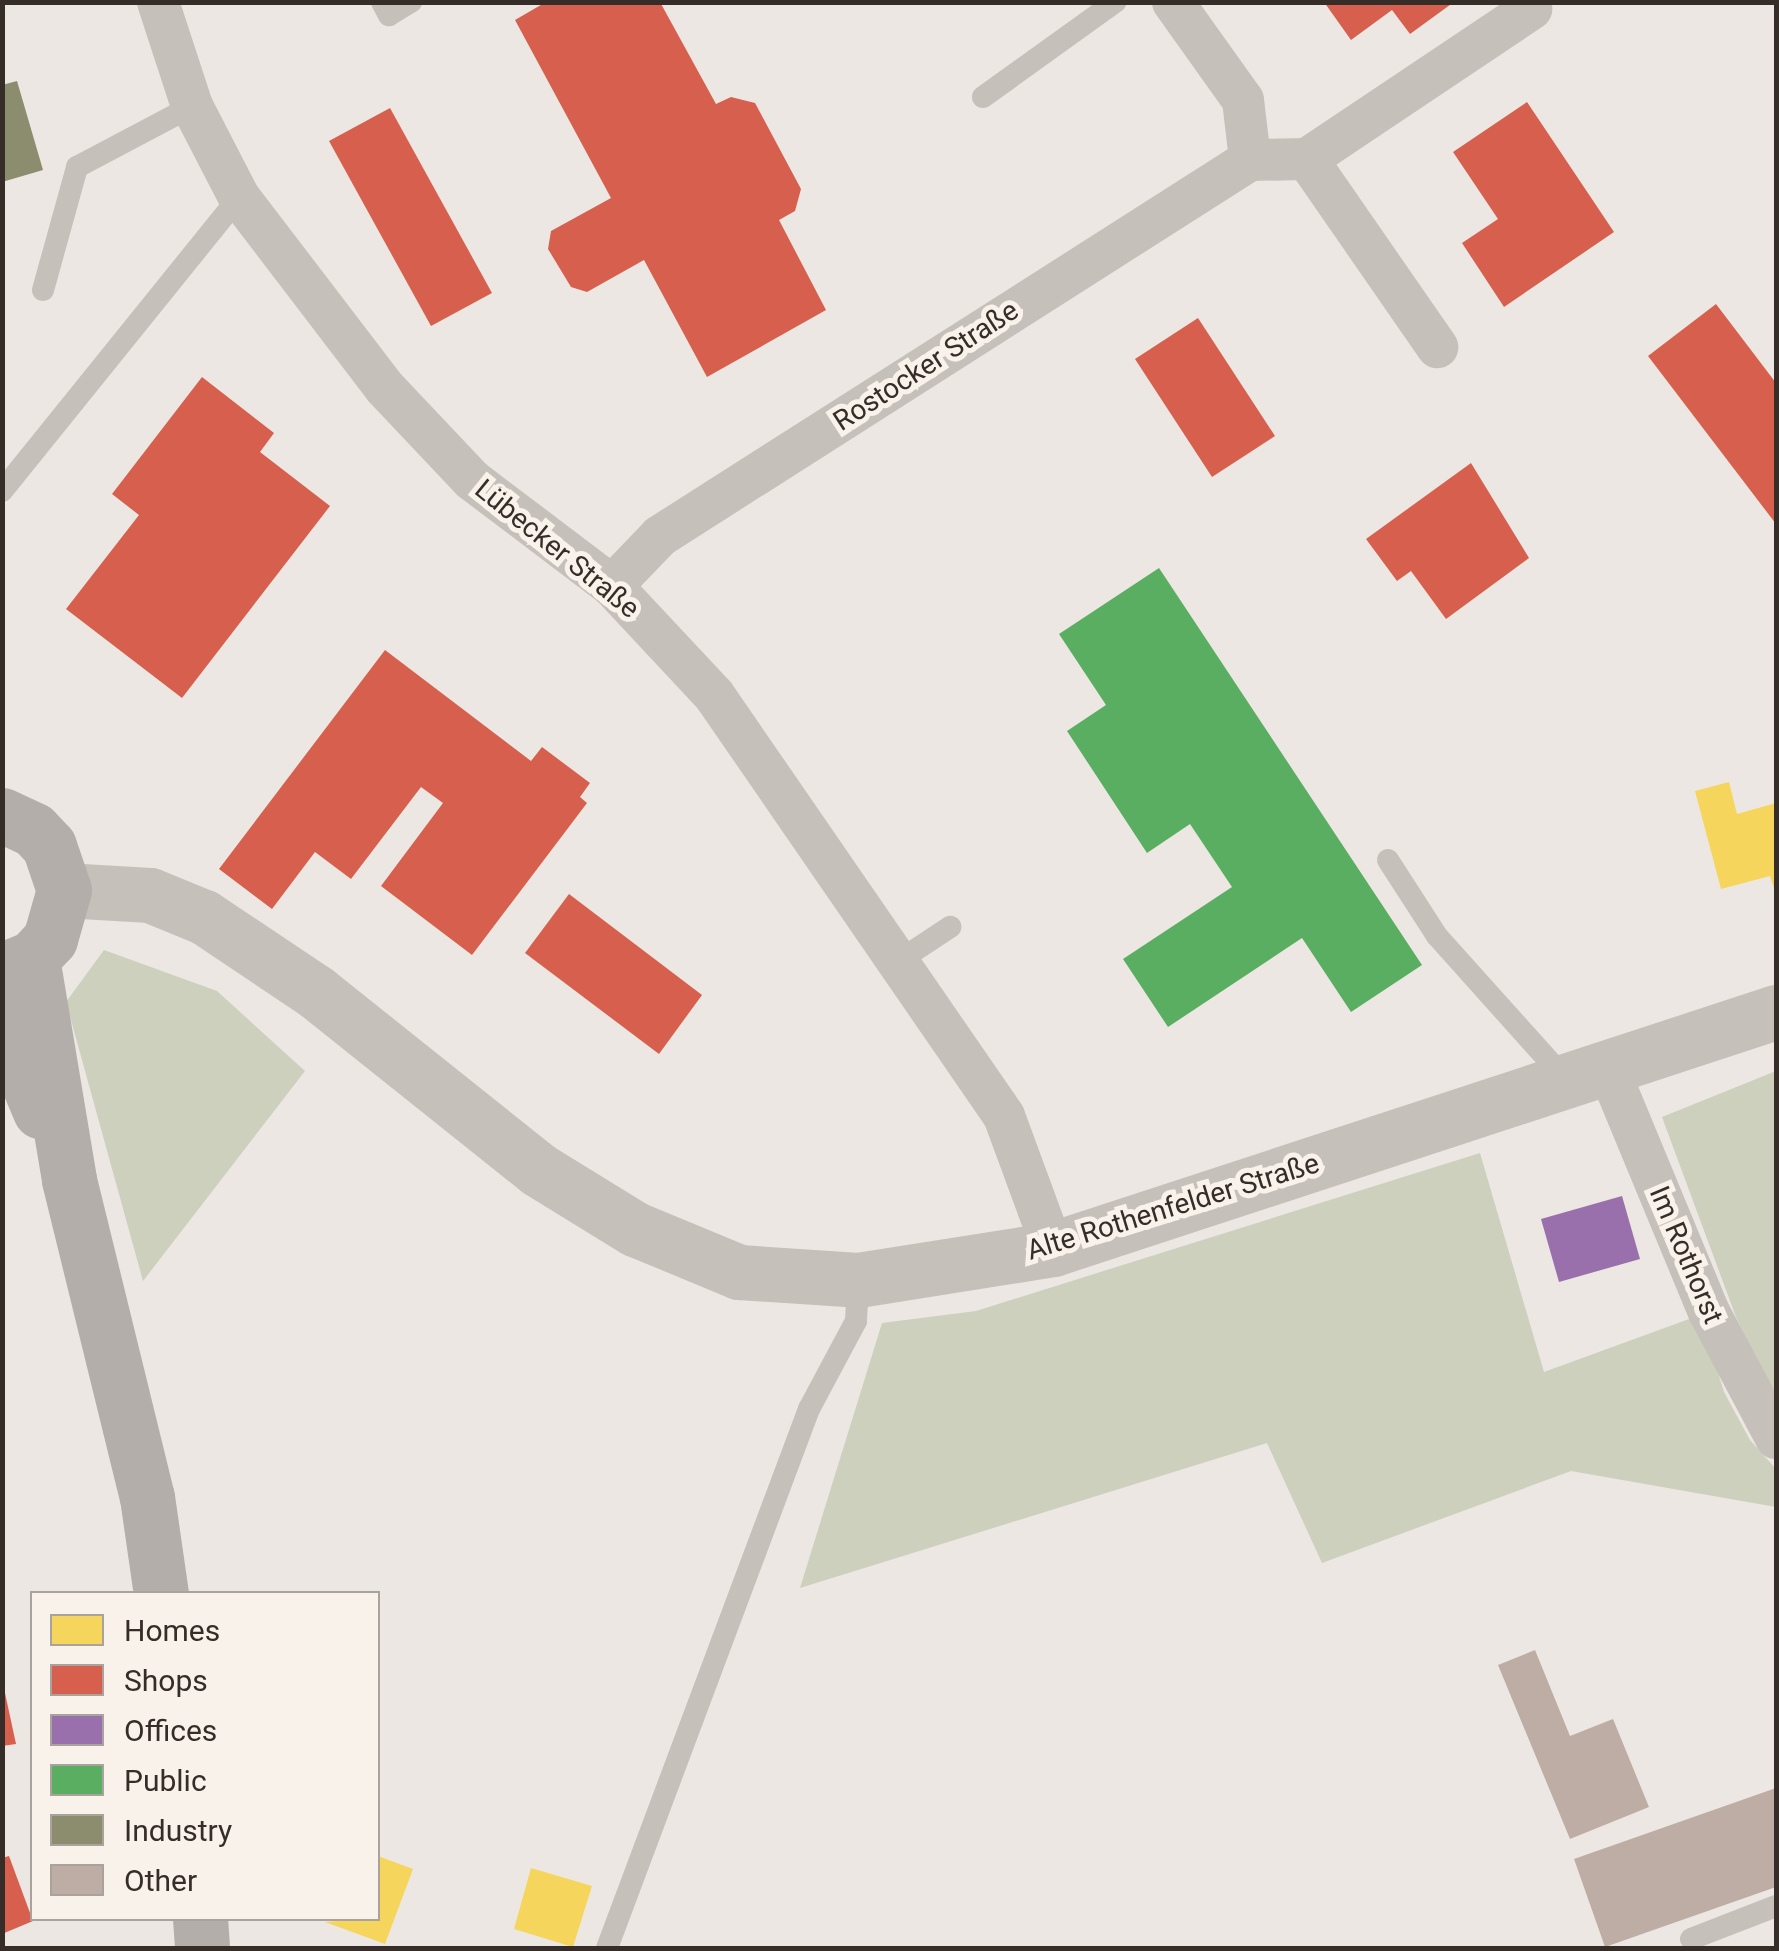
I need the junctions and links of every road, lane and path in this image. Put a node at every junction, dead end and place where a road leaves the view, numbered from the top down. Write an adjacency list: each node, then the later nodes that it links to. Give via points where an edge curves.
1 (158, 2): 8 (street, Lübecker Straße)
2 (382, 2): 3 (lane, via 389,15)
3 (411, 2)
4 (1115, 2): 7 (lane)
5 (1173, 2): 10 (street, via 1243,100)
6 (1530, 9): 9 (street)
7 (983, 96)
8 (192, 106): 11 (street, Lübecker Straße); 12 (lane, via 76,167)
9 (1306, 158): 10 (street); 13 (street)
10 (1250, 160): 15 (street, Rostocker Straße, via 660,536)
11 (239, 197): 14 (lane); 15 (street, Lübecker Straße, via 385,388 460,467)
12 (43, 290)
13 (1437, 347)
14 (2, 492)
15 (612, 586): 20 (street, Lübecker Straße, via 714,695)
16 (2, 816): 18 (main road, via 34,830 49,846)
17 (1388, 860): 24 (lane, via 1437,936)
18 (64, 890): 21 (main road, via 62,915); 27 (street, Alte Rothenfelder Straße, via 150,895 204,918 316,992 539,1170 634,1229 739,1272)
19 (950, 927): 20 (lane)
20 (897, 962): 26 (street, Lübecker Straße, via 1004,1116)
21 (17, 964): 25 (main road)
22 (1776, 1012): 24 (street, Alte Rothenfelder Straße)
23 (2, 1021): 25 (main road)
24 (1583, 1083): 26 (street, Alte Rothenfelder Straße); 28 (street, Im Rothorst)
25 (69, 1180): 29 (main road, via 147,1497)
26 (1054, 1248): 27 (street, Alte Rothenfelder Straße)
27 (858, 1280): 34 (lane, via 856,1321 809,1408)
28 (1776, 1438)
29 (161, 1591)
30 (1776, 1906): 32 (lane)
31 (200, 1921): 33 (main road)
32 (1691, 1939)
33 (202, 1948)
34 (606, 1948)

